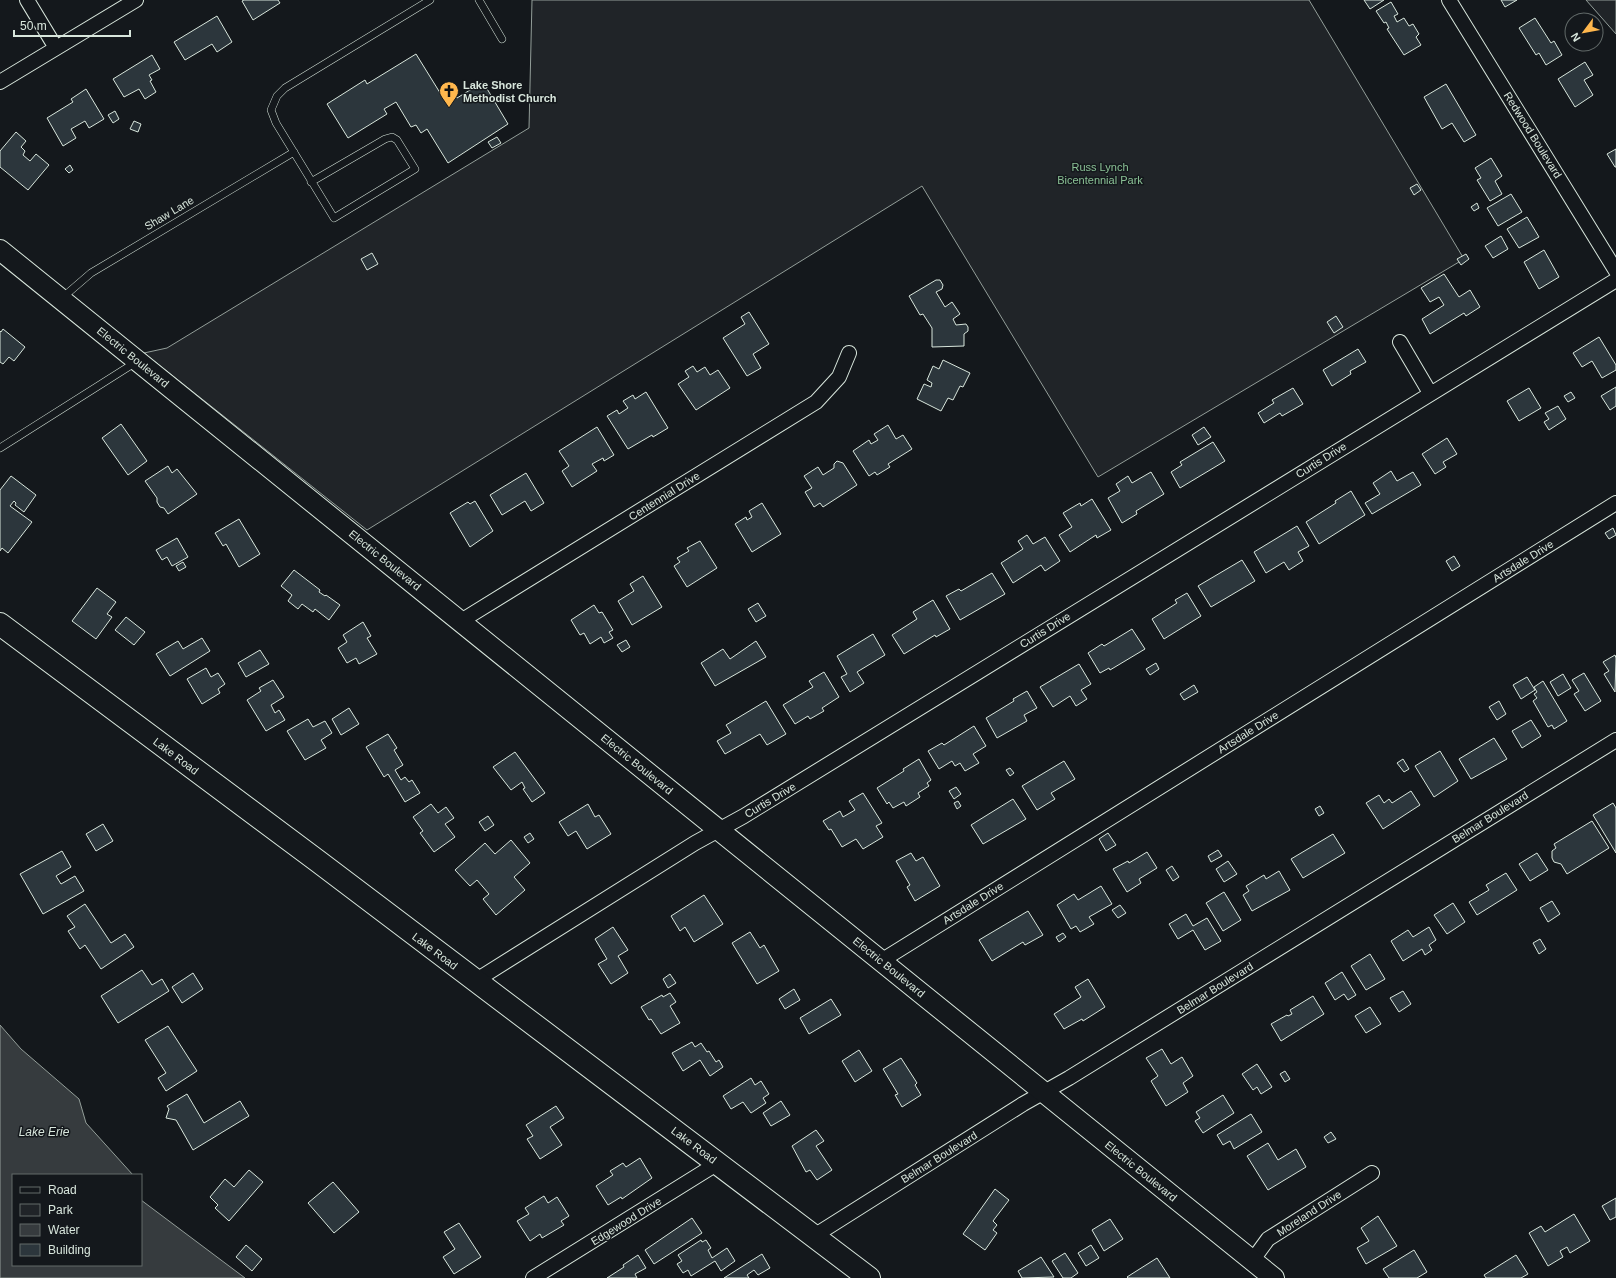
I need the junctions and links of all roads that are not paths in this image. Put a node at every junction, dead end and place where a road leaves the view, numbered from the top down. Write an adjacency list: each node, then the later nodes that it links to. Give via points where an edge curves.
1 (27, 0): 7 (street)
2 (136, 0): 7 (street)
3 (430, 0): 9 (lane, via 285,88 277,96 271,110 272,116)
4 (479, 0): 6 (lane)
5 (1449, 0): 12 (street, Redwood Boulevard)
6 (502, 39)
7 (56, 48): 8 (street)
8 (0, 82)
9 (294, 152): 10 (lane); 14 (lane, Shaw Lane, via 91,273)
10 (312, 182): 10 (lane, via 334,218 415,170 397,140 392,137 385,138)
11 (0, 250): 14 (street, Electric Boulevard)
12 (1616, 271)
13 (1616, 280): 18 (street, Curtis Drive)
14 (61, 299): 17 (street, Electric Boulevard)
15 (1400, 342): 18 (street)
16 (849, 353): 21 (street, Centennial Drive, via 839,377 816,402)
17 (138, 361): 19 (lane); 21 (street, Electric Boulevard)
18 (1430, 393): 24 (street, Curtis Drive)
19 (0, 448)
20 (1616, 503): 25 (street, Artsdale Drive)
21 (461, 621): 24 (street, Electric Boulevard)
22 (0, 624): 26 (main road, Lake Road)
23 (1616, 740): 27 (street, Belmar Boulevard)
24 (718, 830): 25 (street, Electric Boulevard); 26 (street, Curtis Drive)
25 (881, 961): 27 (street, Electric Boulevard)
26 (475, 981): 28 (main road, Lake Road)
27 (1045, 1092): 30 (street, Belmar Boulevard); 31 (street, Electric Boulevard)
28 (718, 1163): 30 (main road, Lake Road); 32 (street, Edgewood Drive)
29 (1372, 1173): 31 (street, Moreland Drive, via 1268,1239)
30 (814, 1236): 33 (main road, Lake Road)
31 (1252, 1261): 34 (street, Electric Boulevard)
32 (533, 1278)
33 (869, 1278)
34 (1274, 1278)

